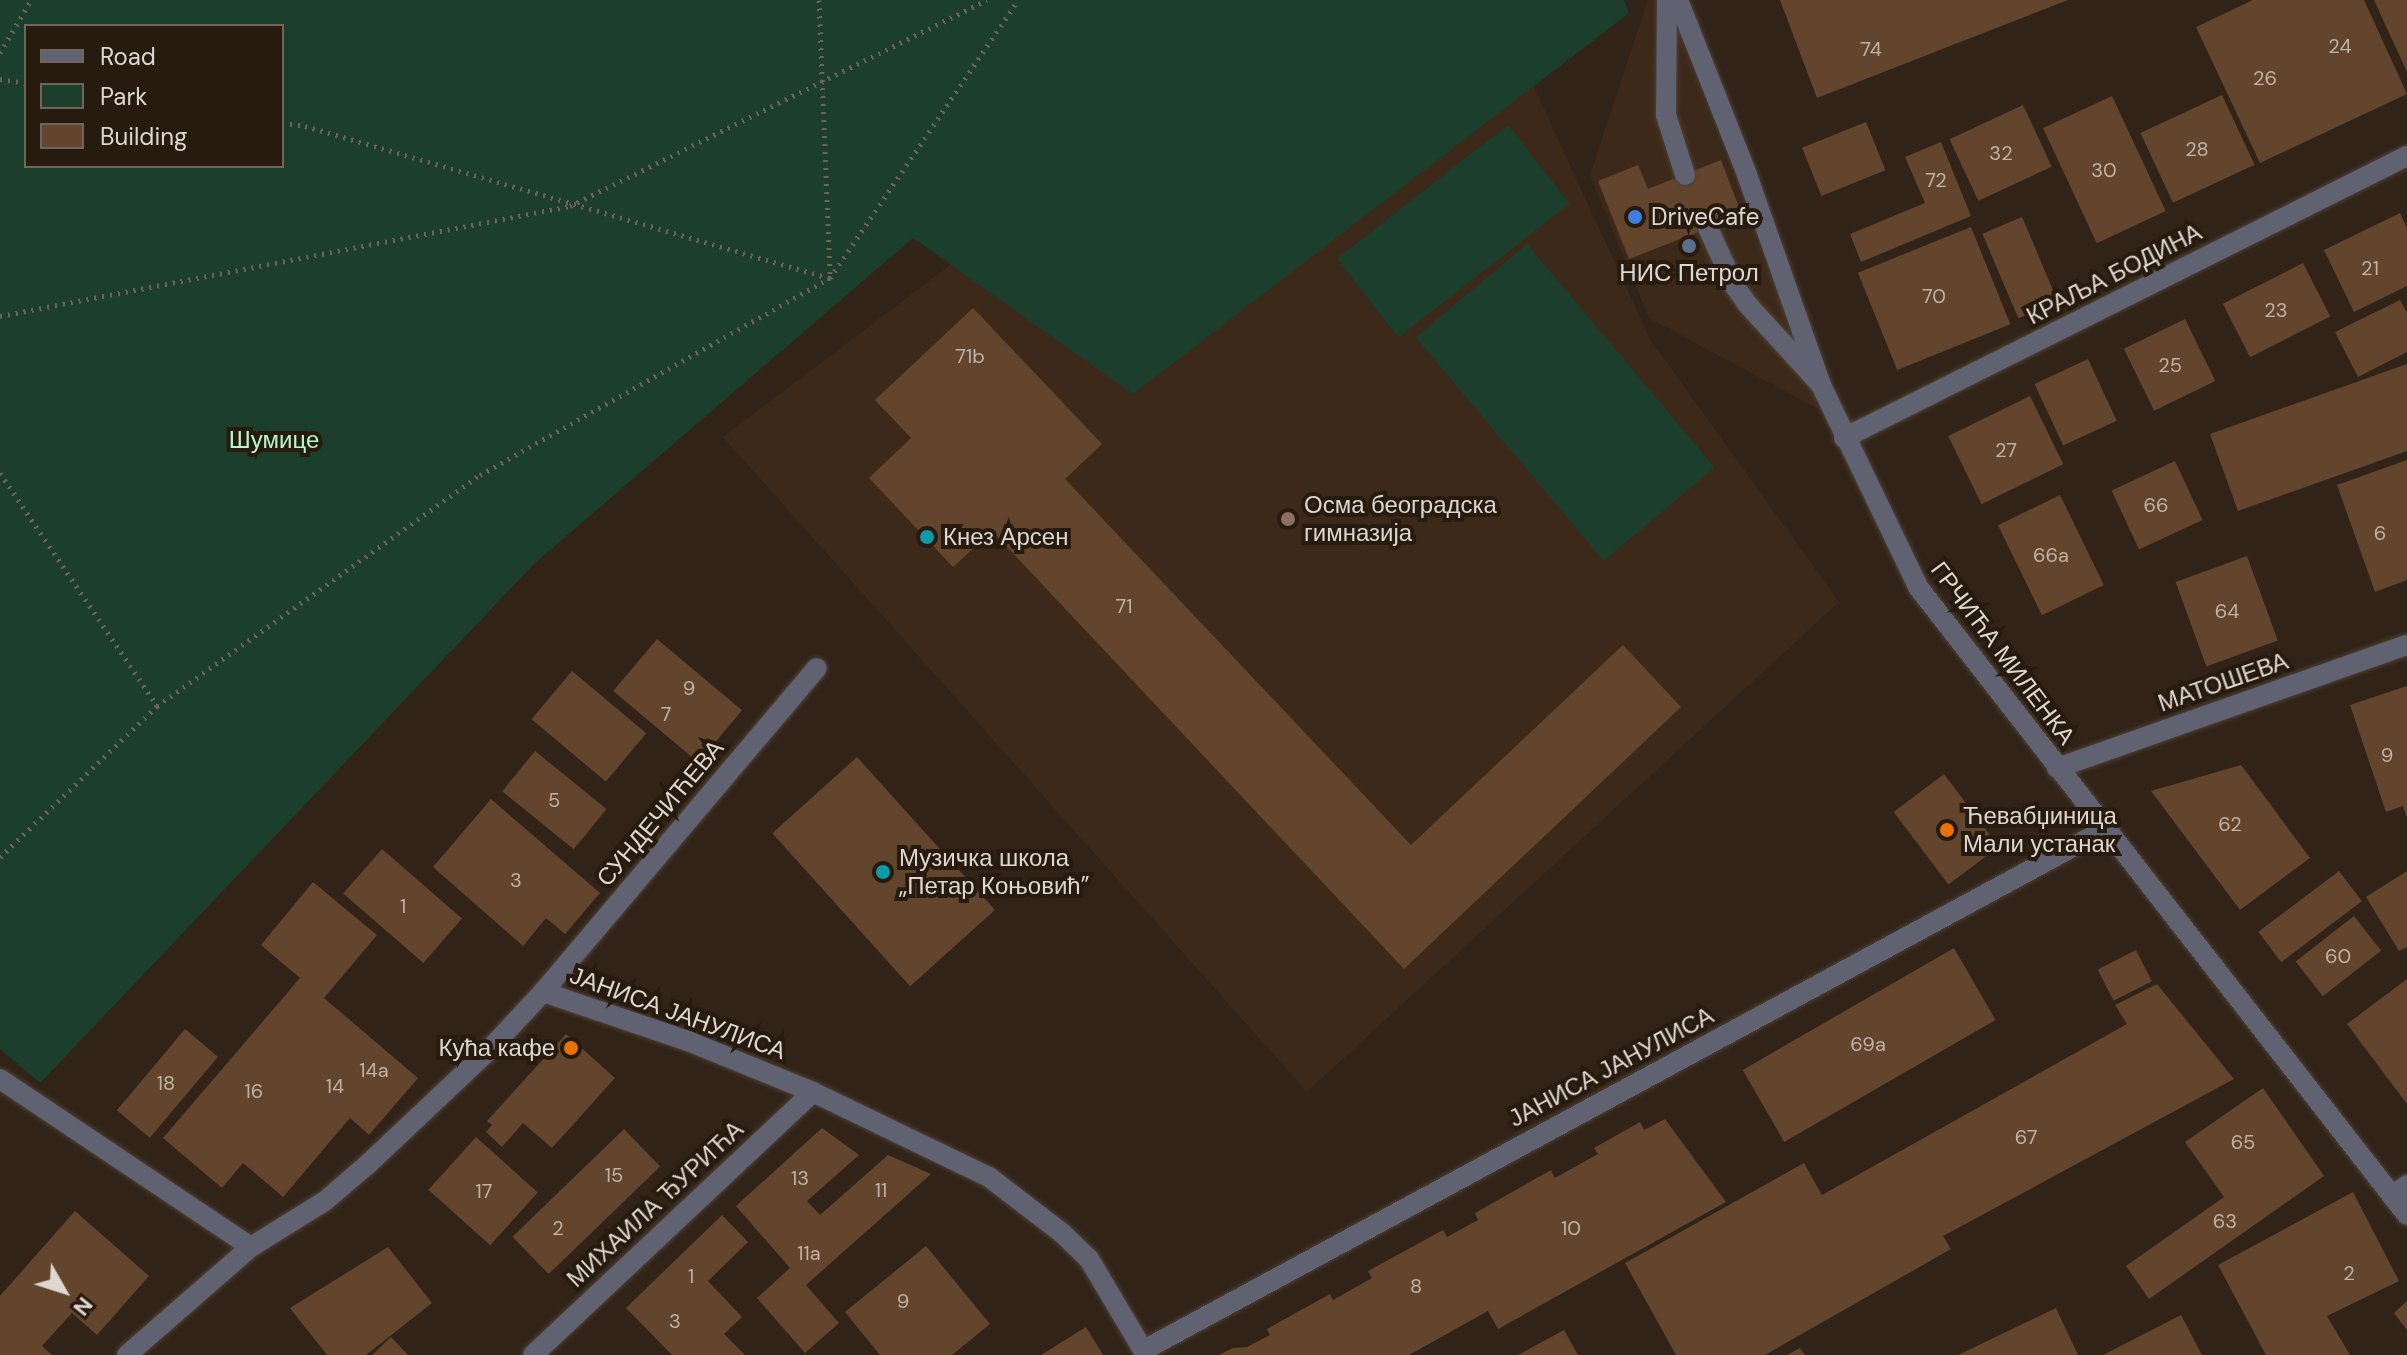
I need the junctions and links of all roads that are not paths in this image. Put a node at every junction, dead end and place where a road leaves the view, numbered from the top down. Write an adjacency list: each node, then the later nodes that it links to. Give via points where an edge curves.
1 (1667, 0): 4 (street, via 1666,115)
2 (1678, 0): 6 (street, ГРЧИЋА МИЛЕНКА)
3 (2407, 156): 7 (street, КРАЉА БОДИНА)
4 (1685, 175)
5 (1708, 228): 6 (street, via 1748,305)
6 (1821, 385): 7 (street, ГРЧИЋА МИЛЕНКА)
7 (1844, 438): 10 (street, ГРЧИЋА МИЛЕНКА, via 1918,587)
8 (2407, 645): 10 (street, МАТОШЕВА)
9 (817, 668): 12 (street, СУНДЕЧИЋЕВА)
10 (2057, 768): 11 (street, ГРЧИЋА МИЛЕНКА)
11 (2104, 830): 15 (street, ГРЧИЋА МИЛЕНКА); 18 (street, ЈАНИСА ЈАНУЛИСА)
12 (543, 992): 14 (street, ЈАНИСА ЈАНУЛИСА, via 688,1041); 17 (street, ЈАНИСА ЈАНУЛИСА, via 367,1165 325,1201)
13 (0, 1079): 17 (street)
14 (813, 1092): 18 (street, ЈАНИСА ЈАНУЛИСА, via 989,1177 1034,1210 1089,1259); 20 (street, МИХАИЛА ЂУРИЋА)
15 (2399, 1190): 16 (street, ГРЧИЋА МИЛЕНКА)
16 (2407, 1215)
17 (251, 1247): 19 (street)
18 (1145, 1352)
19 (127, 1355)
20 (533, 1355)

